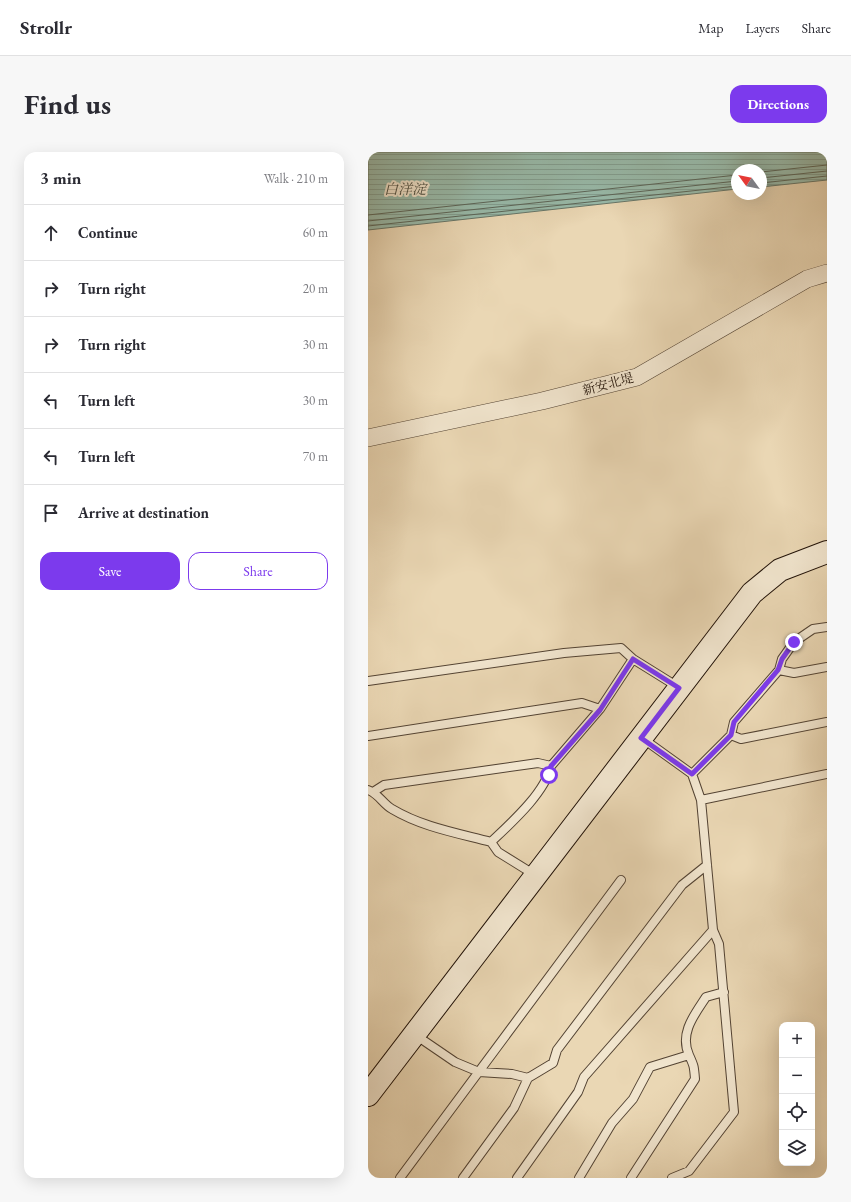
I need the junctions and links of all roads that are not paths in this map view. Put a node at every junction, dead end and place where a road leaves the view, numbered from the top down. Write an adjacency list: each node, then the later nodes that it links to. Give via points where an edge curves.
1 (827, 273): 2 (street, 新安北堤, via 807,279 637,377 542,401)
2 (368, 438)
3 (827, 552): 9 (street, via 780,570 752,592)
4 (827, 626): 7 (lane, via 813,629 794,642)
5 (633, 659): 8 (lane, via 621,648 564,653); 9 (lane); 10 (lane)
6 (827, 667): 7 (lane, via 794,673)
7 (778, 670): 12 (lane, via 734,722)
8 (368, 681)
9 (679, 688): 14 (street)
10 (600, 710): 13 (lane, via 582,703); 15 (lane)
11 (827, 722): 12 (lane, via 741,739)
12 (731, 735): 16 (lane)
13 (368, 736)
14 (641, 738): 16 (lane); 22 (street)
15 (551, 766): 18 (lane, via 538,763 384,785); 20 (lane, via 549,775 523,812)
16 (692, 774): 19 (lane)
17 (827, 774): 19 (lane)
18 (371, 791): 20 (lane, via 390,808 428,826)
19 (701, 800): 21 (lane)
20 (491, 842): 22 (lane, via 498,852)
21 (707, 865): 24 (lane); 29 (lane, via 682,885 557,1050 553,1063)
22 (536, 875): 26 (street)
23 (621, 880): 28 (lane)
24 (713, 930): 25 (lane, via 719,944); 33 (lane, via 584,1077 578,1092)
25 (724, 992): 27 (lane, via 706,997 689,1022 685,1039); 36 (lane, via 734,1112 690,1171)
26 (414, 1034): 28 (lane, via 455,1062); 30 (street)
27 (689, 1055): 34 (lane, via 650,1067 633,1099 612,1123); 35 (lane, via 694,1062 695,1079)
28 (479, 1072): 29 (lane, via 512,1074); 31 (lane)
29 (528, 1078): 32 (lane, via 514,1108)
30 (368, 1095)
31 (400, 1178)
32 (463, 1178)
33 (517, 1178)
34 (578, 1178)
35 (631, 1178)
36 (672, 1178)

